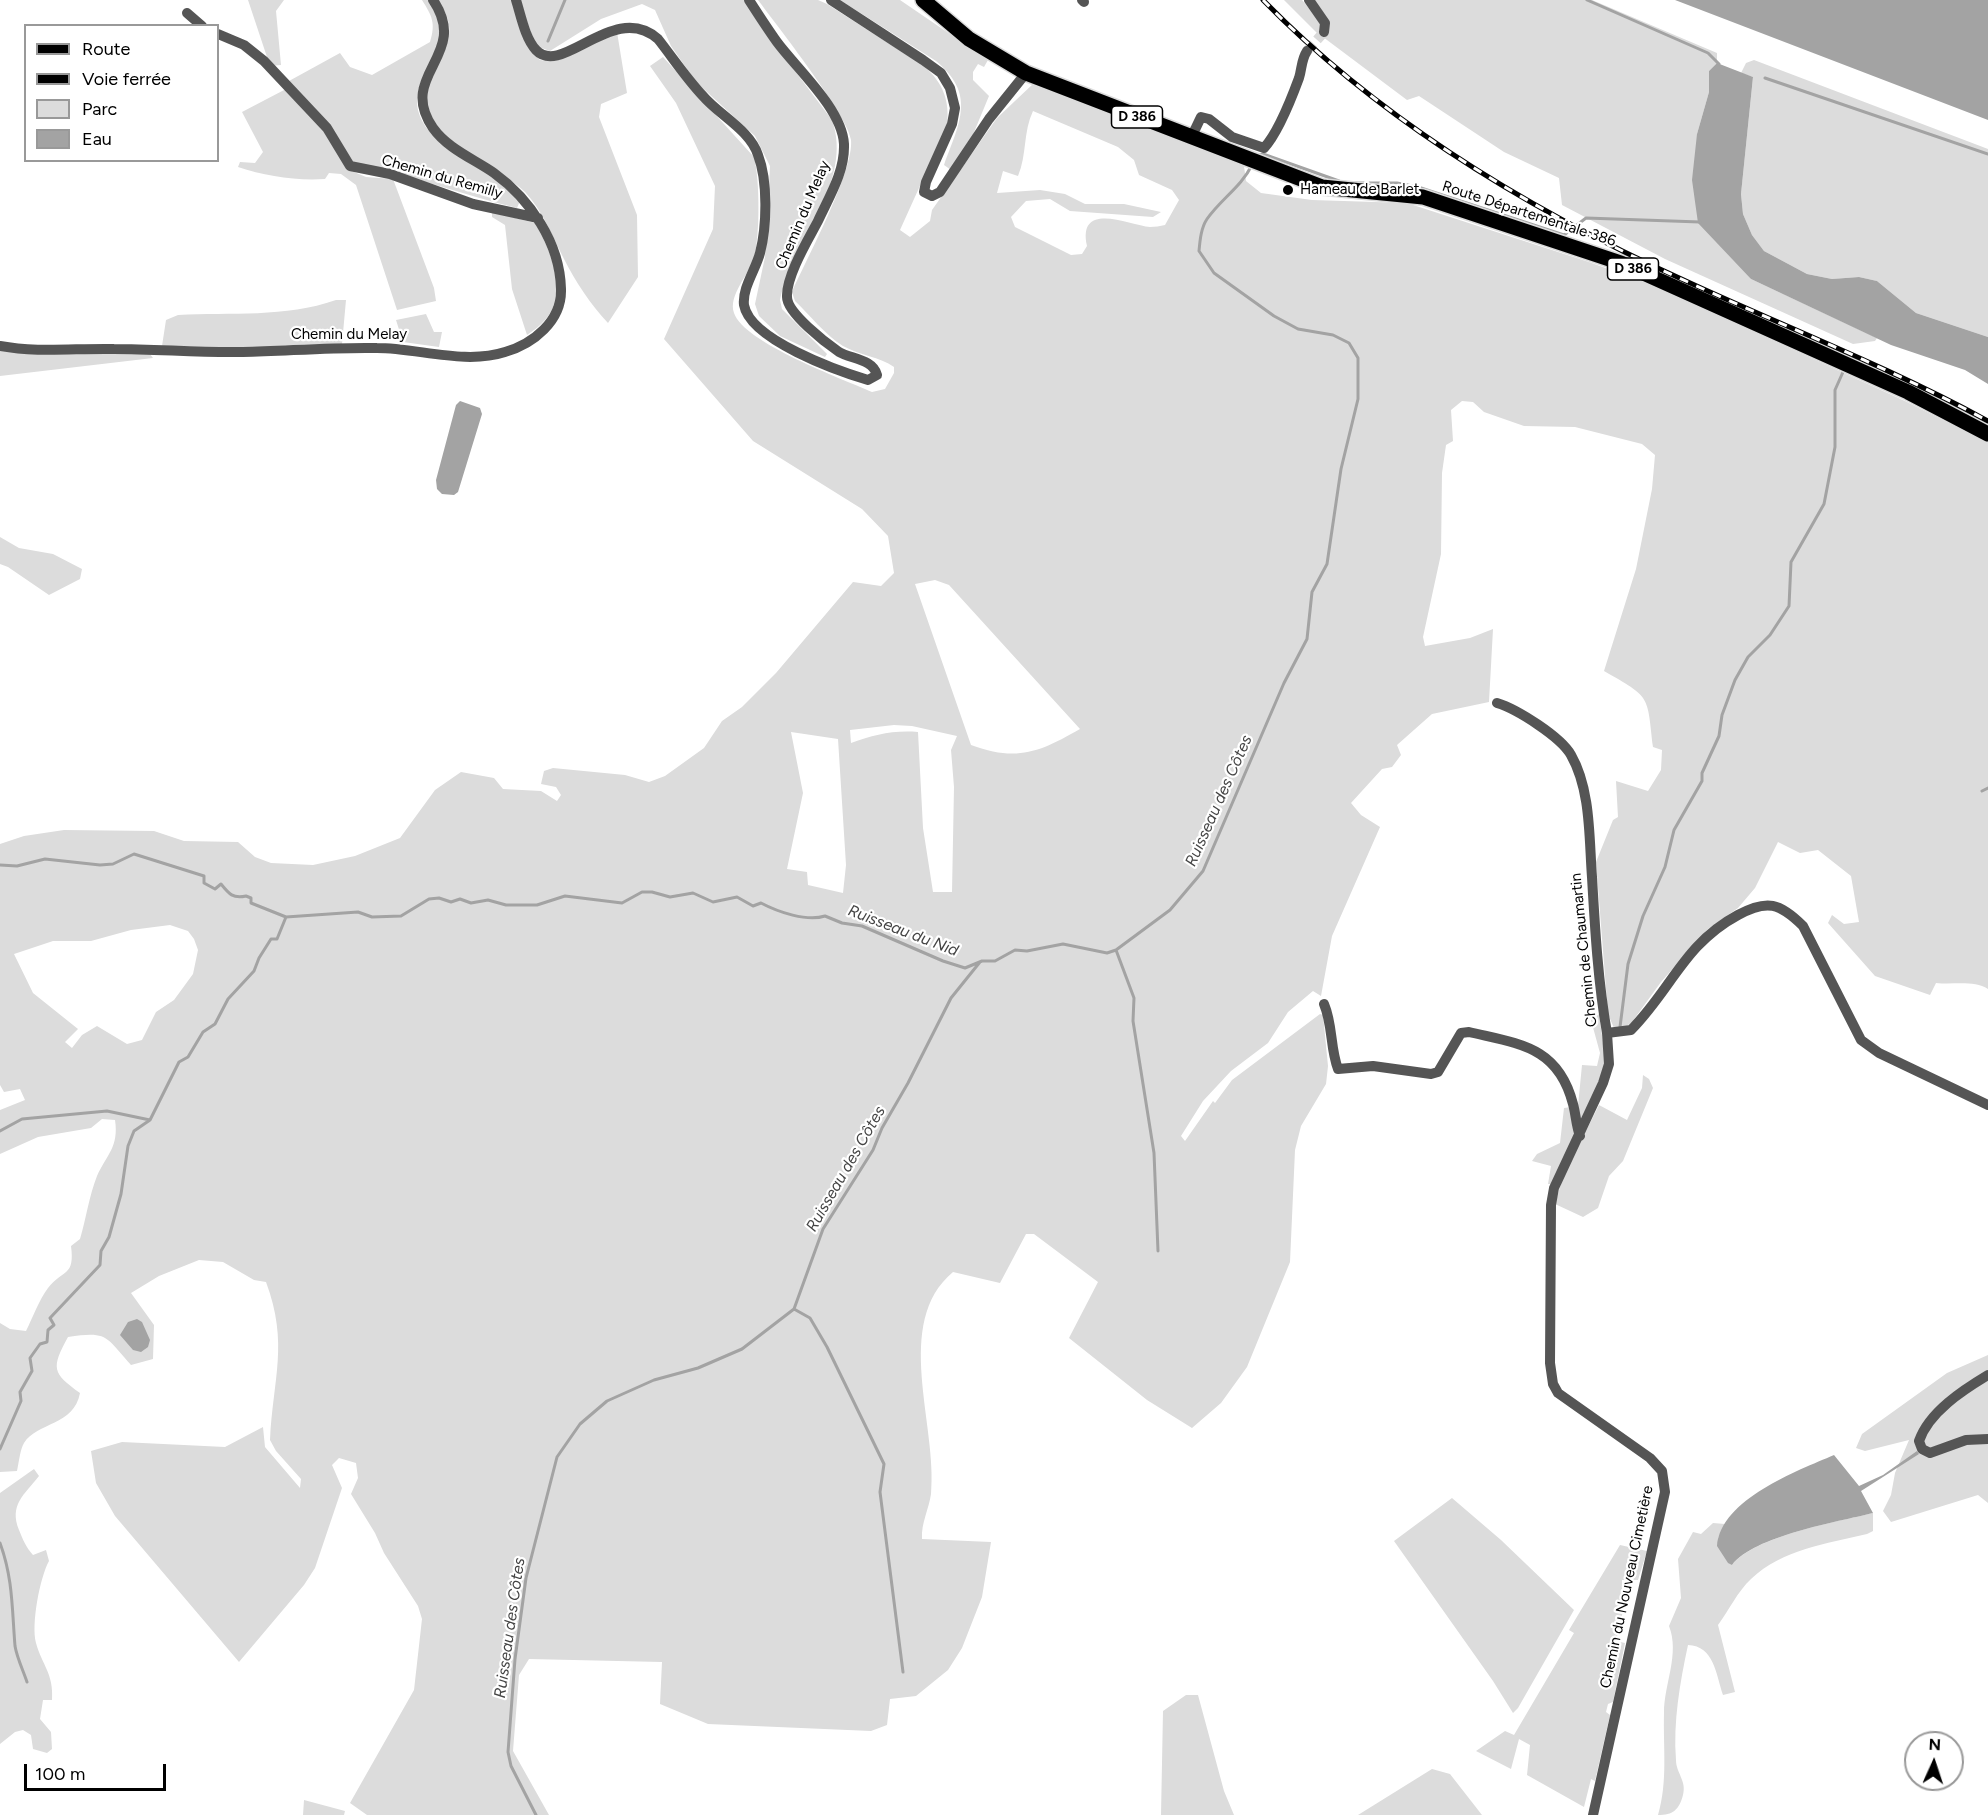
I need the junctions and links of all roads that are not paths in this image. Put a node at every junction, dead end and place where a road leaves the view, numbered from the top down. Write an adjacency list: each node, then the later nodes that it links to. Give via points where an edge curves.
1 (433, 0): 14 (street, Chemin du Melay, via 444,18 446,33 424,83 424,110 447,143 495,174 519,194)
2 (516, 0): 3 (street, Chemin du Melay, via 529,38 537,52 548,56 616,20 647,25 704,98 757,151 766,188 760,252 744,304 749,318 783,346 868,380 877,375 875,370 840,352 790,310 786,297 793,273 838,177 844,143 839,125 821,96)
3 (749, 0)
4 (831, 0): 12 (street, via 932,66 950,88 955,108 952,124 924,192 932,196 940,192 989,119)
5 (922, 0): 12 (main road, Route Départementale 386 / D 386, via 969,39)
6 (1309, 0): 9 (street, via 1325,23)
7 (187, 13): 8 (street)
8 (200, 24)
9 (1324, 32)
10 (219, 34): 14 (street, Chemin du Remilly, via 244,45 264,61 327,128 350,166 390,174 473,204)
11 (1307, 51): 13 (street, via 1275,136 1264,148 1232,137 1201,117)
12 (1026, 73): 13 (main road, Route Départementale 386 / D 386)
13 (1191, 138): 16 (main road, Route Départementale 386 / D 386, via 1322,187 1423,197 1621,263 1908,392)
14 (538, 218): 15 (street, Chemin du Melay, via 557,266 559,305 543,332 507,352 467,356 350,347 187,353)
15 (0, 346)
16 (1988, 434)
17 (1497, 703): 19 (street, Chemin de Chaumartin, via 1514,708 1553,738 1571,753 1577,769 1588,820)
18 (1324, 1004): 21 (street, via 1338,1069 1373,1066 1431,1074 1438,1072 1461,1033 1469,1032 1528,1046 1545,1055 1563,1080)
19 (1607, 1033): 20 (street, Chemin de Chaumartin, via 1631,1030 1710,933 1752,907 1777,906 1803,926 1861,1040 1879,1053); 21 (street, Chemin du Nouveau Cimetière, via 1609,1064)
20 (1988, 1105)
21 (1580, 1136): 24 (street, Chemin du Nouveau Cimetière, via 1554,1188 1551,1205 1553,1384 1568,1402 1650,1458 1662,1471 1665,1492)
22 (1988, 1376): 23 (street, via 1964,1389 1922,1432 1919,1441 1922,1449 1930,1453 1966,1440)
23 (1988, 1439)
24 (1593, 1815)

